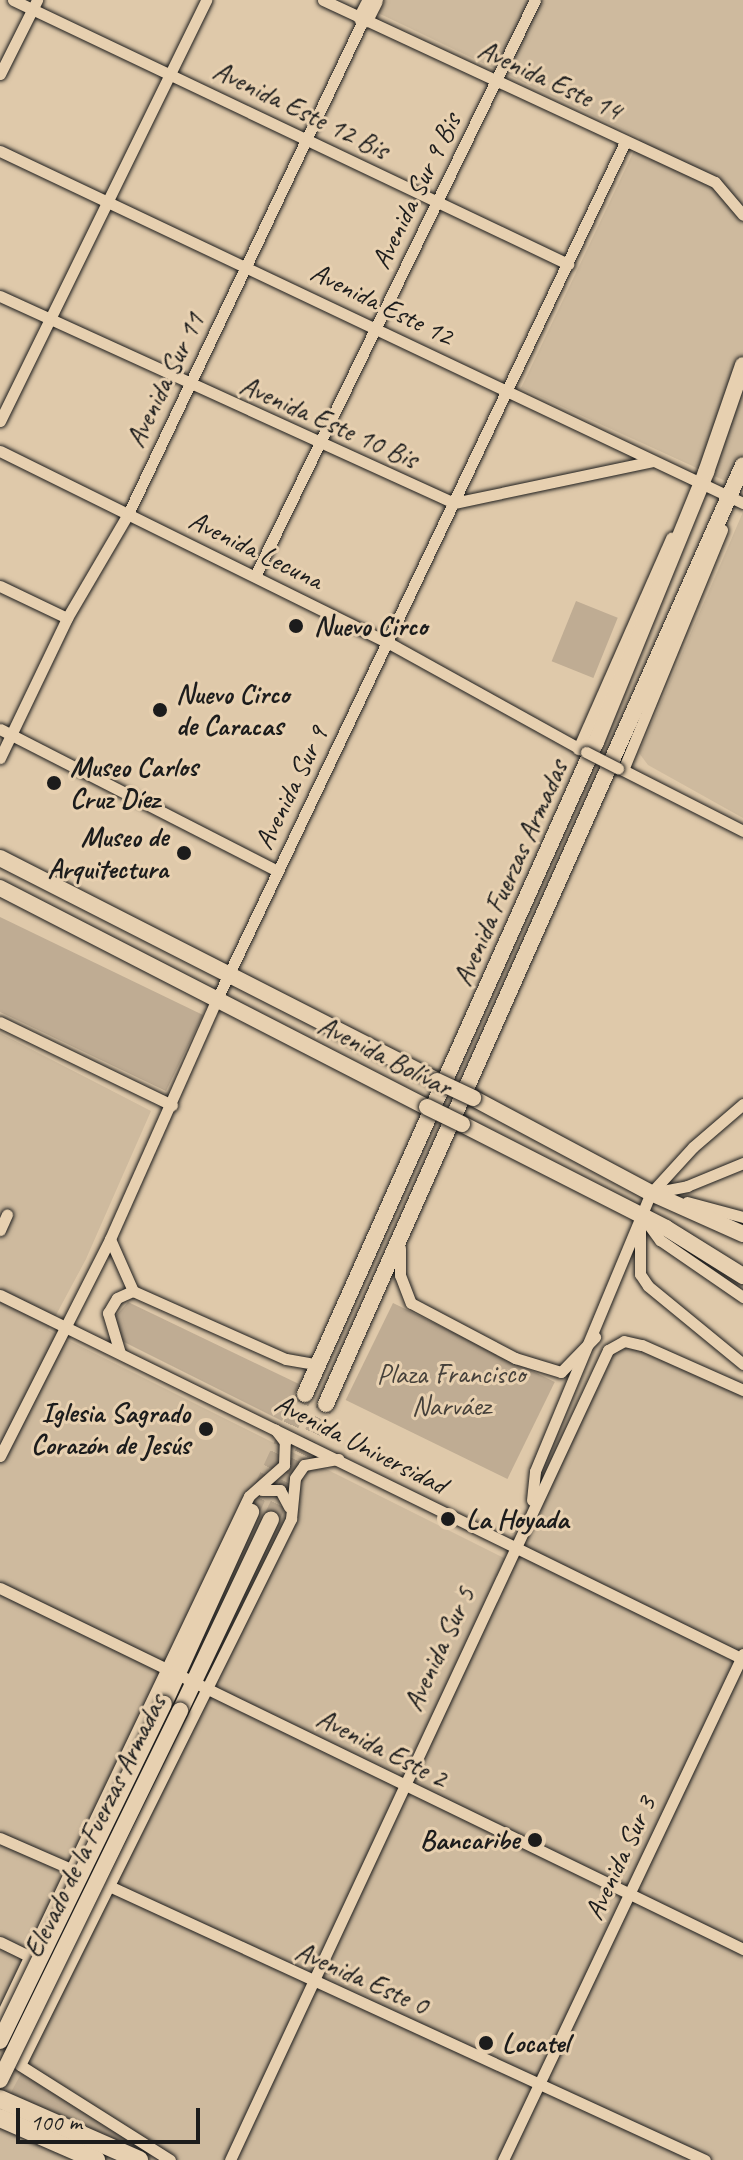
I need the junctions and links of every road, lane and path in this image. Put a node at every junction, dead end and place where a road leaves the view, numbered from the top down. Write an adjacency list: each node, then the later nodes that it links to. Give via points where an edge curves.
1 (13, 0): 5 (street, Avenida Este 12 Bis)
2 (206, 0): 7 (street)
3 (323, 0): 6 (street, Avenida Este 14)
4 (535, 0): 9 (street, Avenida Sur 9 Bis)
5 (35, 5): 7 (street, Avenida Este 12 Bis); 8 (street)
6 (368, 9): 9 (street, Avenida Este 14); 10 (street, Avenida Sur 11)
7 (170, 73): 10 (street, Avenida Este 12 Bis); 13 (street)
8 (0, 74)
9 (496, 82): 11 (street, Avenida Este 14); 14 (street, Avenida Sur 9 Bis)
10 (306, 140): 14 (street, Avenida Este 12 Bis); 17 (street, Avenida Sur 11)
11 (625, 142): 15 (street, Avenida Este 14, via 725,188 734,210); 16 (street, Avenida Sur 9)
12 (0, 151): 13 (street, Avenida Este 12)
13 (107, 202): 17 (street, Avenida Este 12); 19 (street)
14 (438, 202): 16 (street, Avenida Este 12 Bis); 20 (street, Avenida Sur 9 Bis)
15 (743, 215)
16 (568, 264): 23 (street, Avenida Sur 9)
17 (246, 267): 20 (street, Avenida Este 12); 22 (street, Avenida Sur 11)
18 (0, 296): 19 (street, Avenida Este 10 Bis)
19 (49, 320): 22 (street, Avenida Este 10 Bis); 24 (street)
20 (376, 325): 23 (street, Avenida Este 12); 25 (street, Avenida Sur 9 Bis)
21 (743, 365): 29 (main road, Avenida Fuerzas Armadas)
22 (189, 386): 25 (street, Avenida Este 10 Bis); 32 (street, Avenida Sur 11)
23 (508, 393): 27 (street, Avenida Este 12); 31 (street, Avenida Sur 9)
24 (0, 421)
25 (318, 445): 31 (street, Avenida Este 10 Bis); 33 (street, Avenida Sur 9 Bis)
26 (0, 451): 32 (street, Avenida Lecuna)
27 (653, 461): 29 (street, Avenida Este 12); 31 (street)
28 (743, 465): 30 (main road, Avenida Fuerzas Armadas)
29 (699, 485): 30 (street, Avenida Este 12); 38 (street, via 688,500); 67 (main road, Avenida Fuerzas Armadas, via 590,756)
30 (736, 500): 40 (street); 58 (main road, Avenida Fuerzas Armadas)
31 (454, 503): 36 (street, Avenida Sur 9)
32 (128, 514): 33 (street, Avenida Lecuna); 35 (street, Avenida Sur 11)
33 (255, 576): 36 (street, Avenida Lecuna)
34 (0, 586): 35 (street)
35 (67, 618): 37 (street, Avenida Sur 11)
36 (389, 643): 38 (street, Avenida Lecuna); 43 (street, Avenida Sur 9)
37 (5, 731): 39 (street, Avenida Sur 11); 43 (street)
38 (582, 751): 40 (street, Avenida Lecuna, bridge)
39 (0, 758)
40 (621, 769): 41 (street, Avenida Lecuna)
41 (743, 831)
42 (0, 858): 45 (main road, Avenida Bolívar)
43 (278, 871): 45 (street, Avenida Sur 9)
44 (0, 888): 46 (main road, Avenida Bolívar)
45 (229, 975): 46 (street, Avenida Sur 9); 51 (main road, Avenida Bolívar, bridge)
46 (217, 999): 49 (street, Avenida Sur 9); 53 (main road, Avenida Bolívar, bridge)
47 (0, 1022): 49 (street)
48 (743, 1104): 51 (street, Avenida Sur 5)
49 (172, 1105): 57 (street, Avenida Sur 9)
50 (742, 1161): 51 (street, via 687,1186)
51 (651, 1193): 53 (street, Avenida Sur 5); 54 (street); 56 (main road, Avenida Bolívar)
52 (7, 1214): 55 (street)
53 (640, 1214): 59 (main road, Avenida Bolívar); 62 (street, via 660,1240); 64 (street, Avenida Sur 5); 66 (street, via 640,1274 648,1286)
54 (743, 1217)
55 (0, 1230)
56 (743, 1234)
57 (110, 1239): 60 (street); 63 (street, Avenida Sur 9)
58 (401, 1243): 64 (street, via 400,1275 411,1303 515,1358 561,1372); 70 (main road, Avenida Fuerzas Armadas)
59 (743, 1276)
60 (133, 1291): 65 (street, via 117,1298 108,1313); 67 (street, via 286,1359)
61 (0, 1295): 63 (street, Avenida Universidad)
62 (743, 1297)
63 (66, 1327): 65 (street, Avenida Universidad); 72 (street, Avenida Sur 9)
64 (595, 1337): 75 (street, Avenida Sur 5, via 535,1471)
65 (120, 1353): 71 (street, Avenida Universidad)
66 (743, 1364)
67 (319, 1365): 69 (main road, Avenida Fuerzas Armadas)
68 (743, 1390): 75 (street, Avenida Sur 5, via 642,1345 615,1345)
69 (305, 1394)
70 (326, 1404)
71 (264, 1421): 73 (street, Avenida Universidad); 74 (street, via 285,1442 284,1465)
72 (0, 1456)
73 (338, 1459): 77 (street, via 315,1461 299,1471); 78 (street, Avenida Universidad)
74 (250, 1504): 77 (street, via 280,1490); 81 (main road); 81 (street, via 184,1633)
75 (530, 1510): 78 (street, Avenida Sur 5)
76 (271, 1519): 82 (main road)
77 (291, 1519): 82 (street, via 224,1653)
78 (513, 1547): 80 (street, Avenida Universidad); 85 (street, Avenida Sur 5)
79 (0, 1588): 81 (street, Avenida Este 2)
80 (742, 1657): 89 (street, Avenida Sur 3)
81 (172, 1669): 82 (street, Avenida Este 2); 83 (main road, Elevado de la Fuerzas Armadas)
82 (200, 1682): 84 (main road, Elevado de la Fuerzas Armadas); 85 (street, Avenida Este 2)
83 (159, 1698): 87 (street); 95 (main road, Elevado de la Fuerzas Armadas, bridge)
84 (187, 1710): 88 (street); 96 (main road, Elevado de la Fuerzas Armadas, bridge)
85 (401, 1786): 89 (street, Avenida Este 2); 93 (street, Avenida Sur 5)
86 (0, 1838): 87 (street, Avenida Este 0)
87 (71, 1868): 88 (street, Avenida Este 0); 92 (street)
88 (111, 1888): 93 (street, Avenida Este 0); 102 (street, via 20,2065)
89 (630, 1892): 91 (street, Avenida Este 2); 97 (street, Avenida Sur 3)
90 (0, 1942): 92 (street)
91 (743, 1949)
92 (29, 1956): 94 (street)
93 (312, 1983): 97 (street, Avenida Este 0); 103 (street, Avenida Sur 5)
94 (0, 2018)
95 (0, 2041)
96 (0, 2080)
97 (539, 2083): 104 (street, Avenida Sur 3); 105 (street, Avenida Este 0)
98 (0, 2099): 101 (main road)
99 (0, 2118): 100 (main road)
100 (96, 2160)
101 (139, 2160)
102 (170, 2160)
103 (230, 2160)
104 (503, 2160)
105 (705, 2160)

